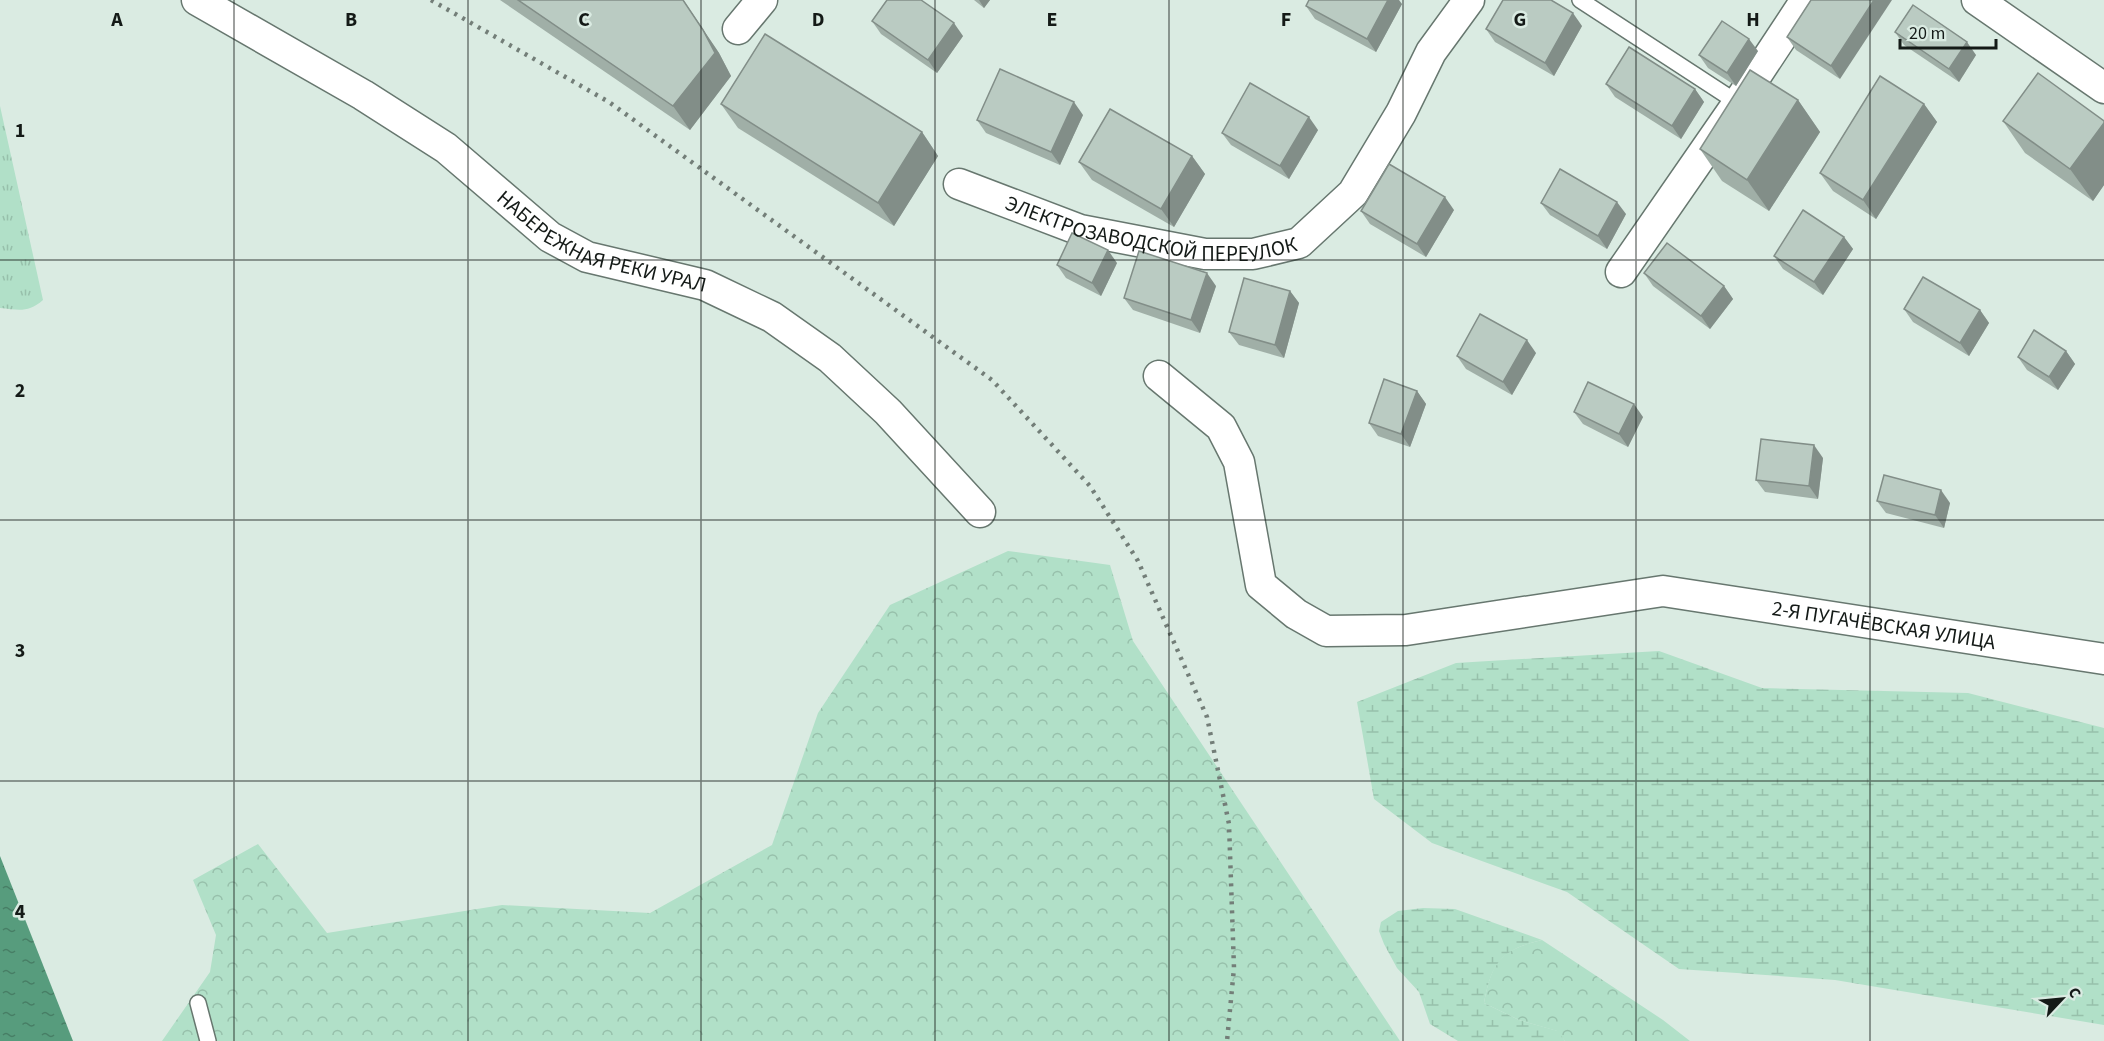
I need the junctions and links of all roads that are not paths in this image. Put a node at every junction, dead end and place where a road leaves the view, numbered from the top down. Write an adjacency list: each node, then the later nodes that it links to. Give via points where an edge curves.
1 (197, 0): 13 (street, НАБЕРЕЖНАЯ РЕКИ УРАЛ, via 363,95 446,148 550,237 587,257 705,285 772,317 830,358 880,404)
2 (762, 0): 7 (street)
3 (1469, 0): 10 (street, ЭЛЕКТРОЗАВОДСКОЙ ПЕРЕУЛОК, via 1431,52 1401,113 1353,193 1299,243 1253,254 1205,254 1080,230)
4 (1580, 0): 9 (lane)
5 (1806, 0): 9 (street)
6 (1977, 0): 8 (street)
7 (738, 30)
8 (2104, 88)
9 (1738, 103): 11 (street)
10 (959, 184)
11 (1621, 272)
12 (1159, 376): 14 (street, 2-Я ПУГАЧЁВСКАЯ УЛИЦА, via 1221,427 1239,462 1261,585 1296,614 1326,631 1406,630 1663,591)
13 (980, 512)
14 (2104, 660)
15 (198, 1003): 16 (lane)
16 (208, 1041)

